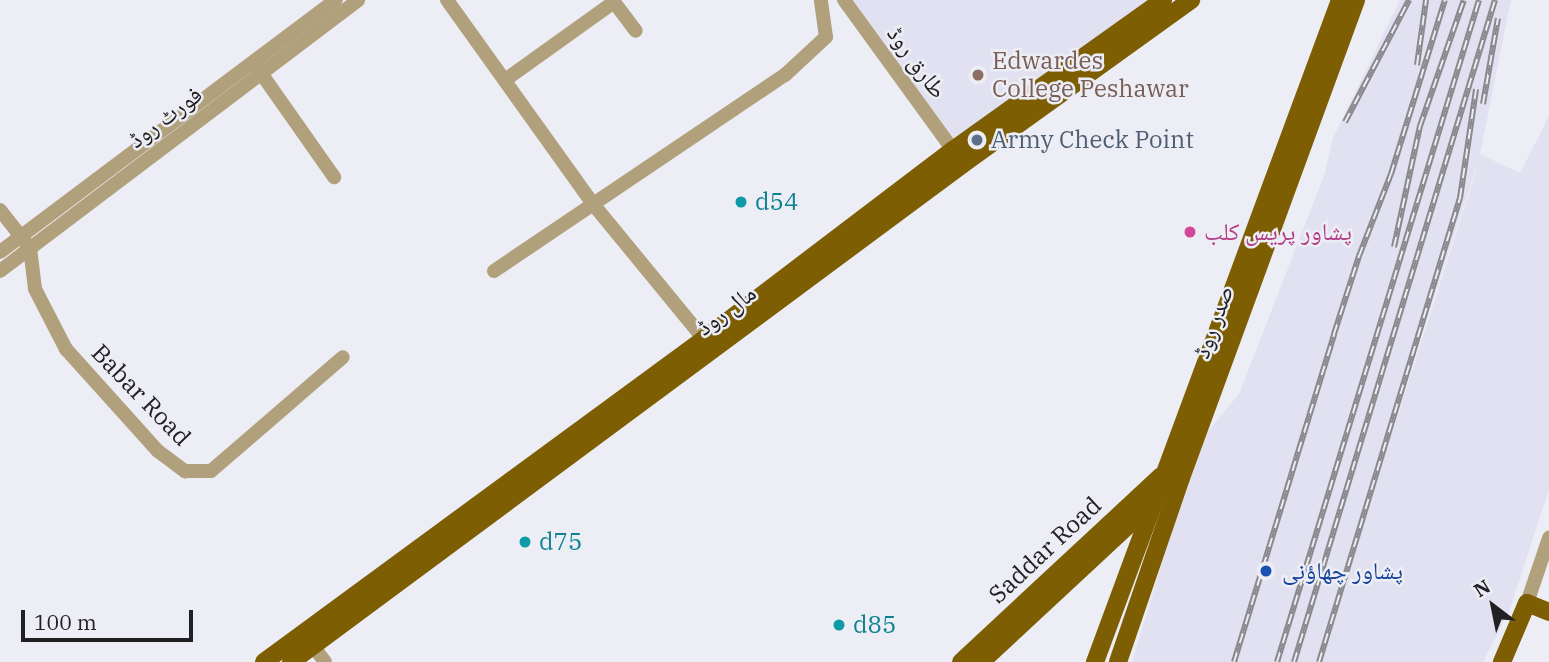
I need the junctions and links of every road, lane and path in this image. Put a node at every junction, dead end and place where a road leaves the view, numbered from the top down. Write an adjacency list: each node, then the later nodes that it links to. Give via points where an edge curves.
1 (336, 0): 11 (street, فورٹ روڈ)
2 (358, 0): 11 (street, فورٹ روڈ)
3 (447, 0): 12 (street)
4 (821, 0): 15 (street, via 825,37 785,75)
5 (844, 0): 13 (street, طارق روڈ)
6 (1163, 0): 13 (main road, مال روڈ)
7 (1191, 0): 13 (main road, مال روڈ)
8 (1340, 0): 23 (main road, صدر روڈ)
9 (1356, 0): 24 (main road, صدر روڈ)
10 (636, 31): 12 (street, via 614,2)
11 (257, 68): 14 (street); 17 (street, فورٹ روڈ)
12 (505, 80): 15 (street)
13 (958, 157): 21 (main road, مال روڈ); 25 (main road, مال روڈ)
14 (334, 177)
15 (593, 204): 20 (street); 21 (street)
16 (0, 210): 17 (street)
17 (25, 242): 18 (street, فورٹ روڈ); 19 (street, فورٹ روڈ); 22 (street, Babar Road, via 35,289 66,349 158,452 185,471 211,471)
18 (0, 252)
19 (0, 271)
20 (494, 271)
21 (704, 340): 25 (main road, مال روڈ)
22 (343, 357)
23 (1163, 474): 26 (main road, صدر روڈ); 28 (main road, Saddar Road)
24 (1181, 478): 26 (main road, Saddar Road); 38 (main road, صدر روڈ)
25 (502, 498): 31 (main road, مال روڈ)
26 (1154, 502): 28 (main road, Saddar Road); 37 (main road, صدر روڈ)
27 (1549, 538): 29 (street)
28 (1077, 563): 35 (main road, Saddar Road); 36 (main road, Saddar Road)
29 (1527, 603): 30 (main road); 39 (main road)
30 (1549, 612)
31 (308, 640): 32 (main road, مال روڈ); 33 (main road, مال روڈ); 34 (street)
32 (264, 662)
33 (291, 662)
34 (325, 662)
35 (961, 662)
36 (981, 662)
37 (1095, 662)
38 (1118, 662)
39 (1502, 662)

